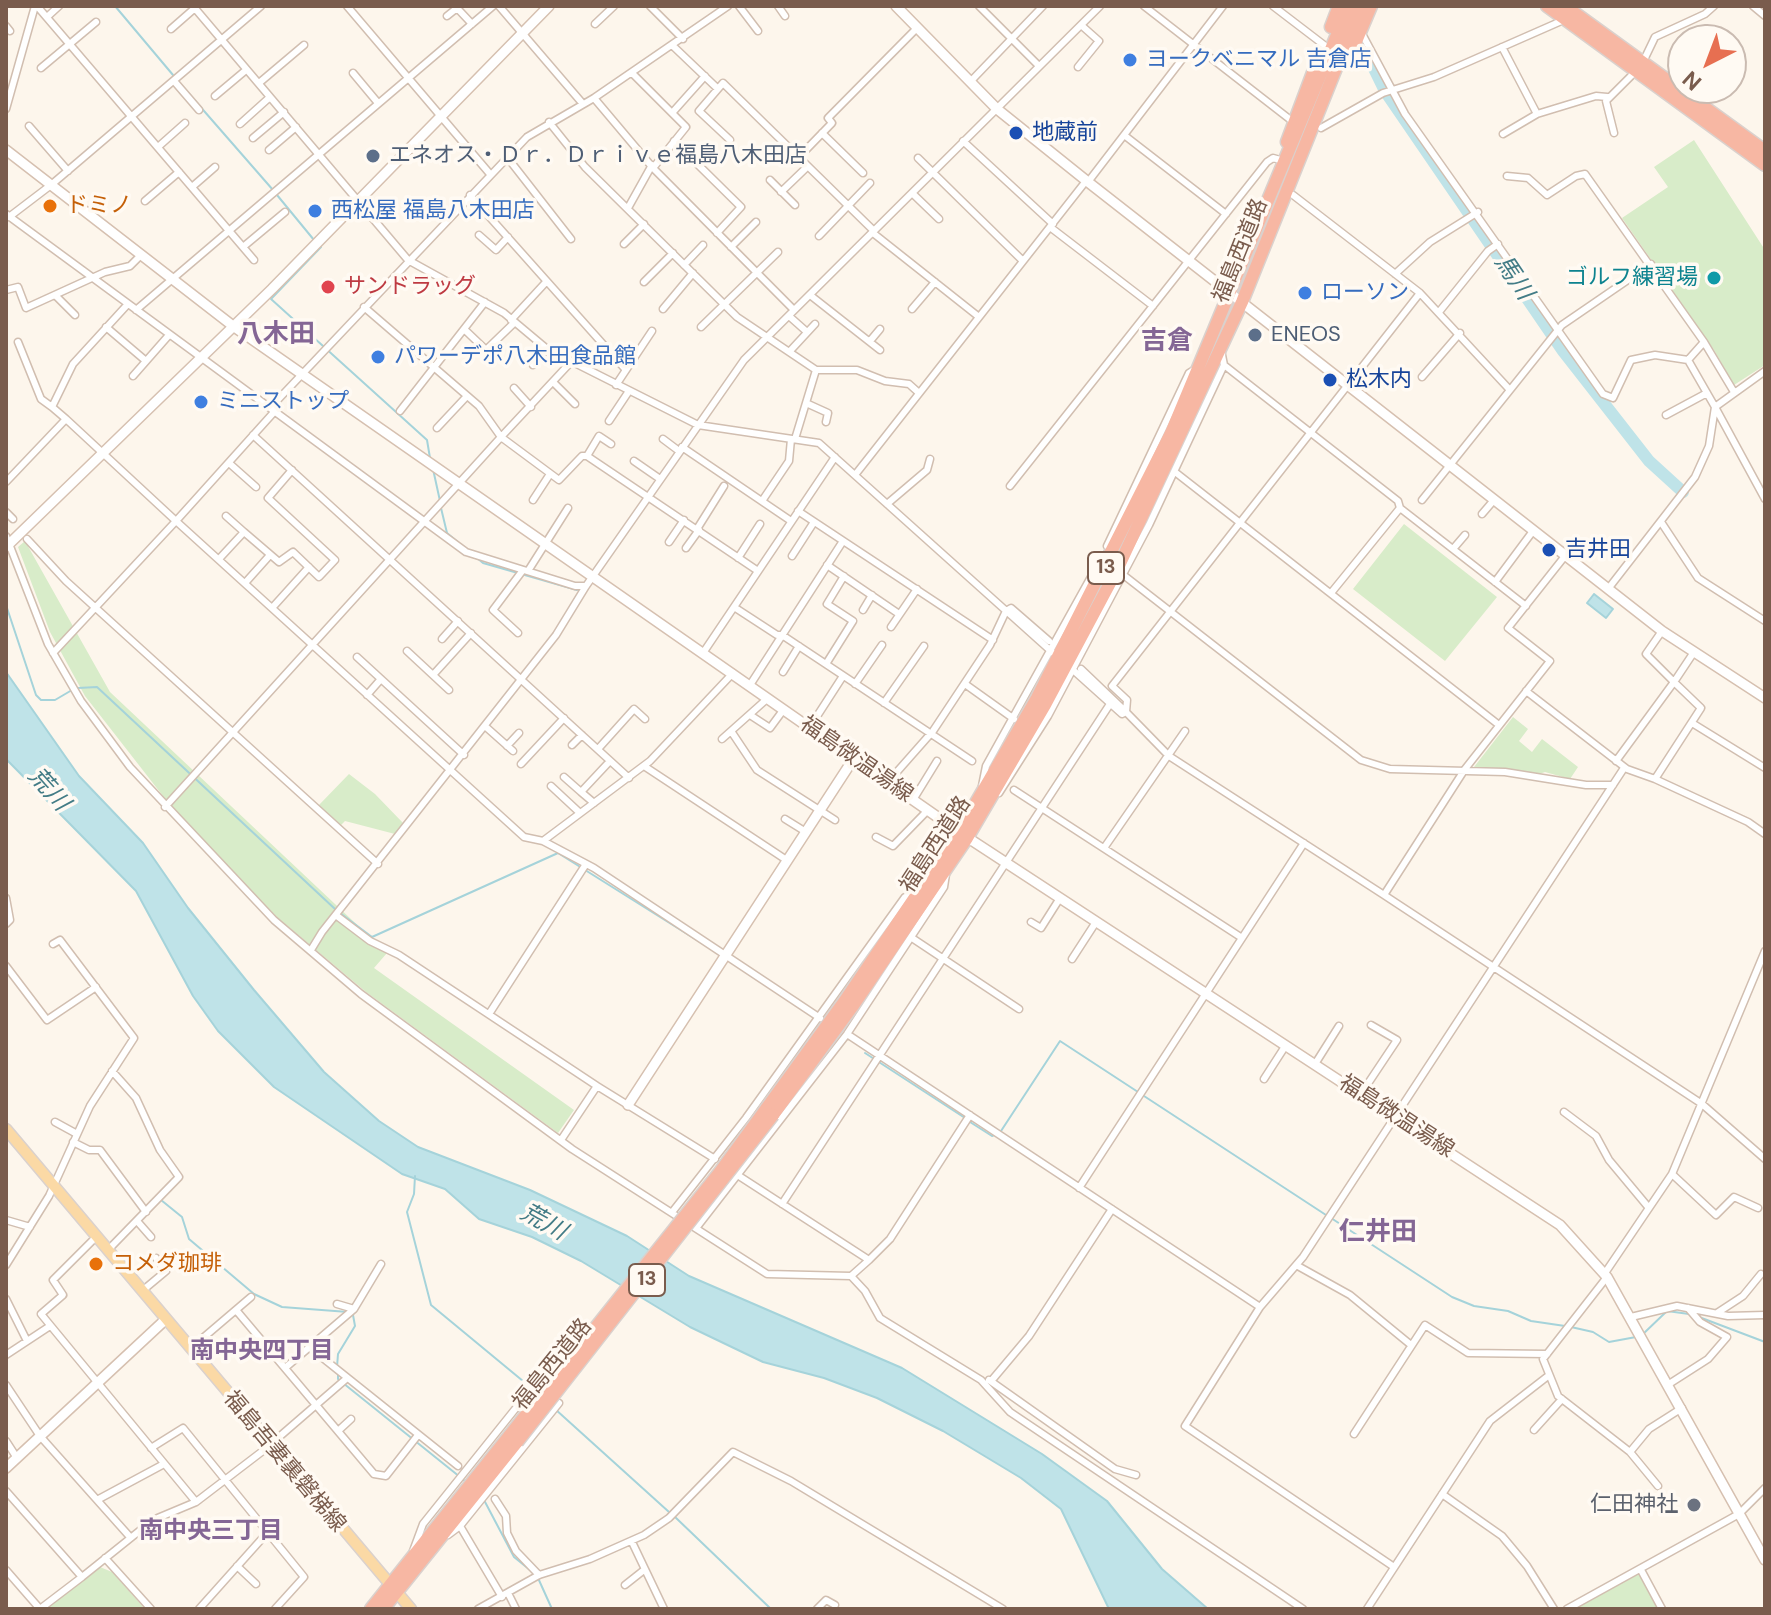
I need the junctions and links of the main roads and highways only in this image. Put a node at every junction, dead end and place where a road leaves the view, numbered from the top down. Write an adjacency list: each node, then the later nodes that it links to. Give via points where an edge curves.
1 (1339, 6): 9 (highway, via 1292,121)
2 (1349, 6): 9 (highway, 福島西道路 / 13)
3 (1361, 6): 9 (highway, 福島西道路 / 13)
4 (1371, 6): 9 (highway, via 1321,128)
5 (1547, 6): 6 (highway)
6 (1573, 11): 7 (highway)
7 (1639, 66): 8 (highway); 10 (highway)
8 (1765, 151)
9 (1290, 164): 11 (highway, 福島西道路 / 13); 11 (highway, via 1293,195 1276,233); 12 (highway, 福島西道路 / 13, via 1108,564)
10 (1765, 165)
11 (1267, 240): 12 (highway, 福島西道路 / 13, via 1120,573)
12 (984, 800): 13 (highway, 福島西道路 / 13)
13 (963, 835): 14 (highway, 福島西道路 / 13); 14 (highway, 福島西道路 / 13, via 852,1007)
14 (770, 1112): 16 (highway, 福島西道路 / 13, bridge)
15 (6, 1129): 17 (main road, 福島吾妻裏磐梯線)
16 (513, 1438): 17 (highway, 福島西道路 / 13, via 439,1540); 17 (highway, 福島西道路 / 13, via 412,1558)
17 (394, 1589): 18 (highway, 福島西道路 / 13); 19 (highway, 福島西道路 / 13); 20 (main road, 福島吾妻裏磐梯線)
18 (371, 1609)
19 (383, 1609)
20 (411, 1609)

